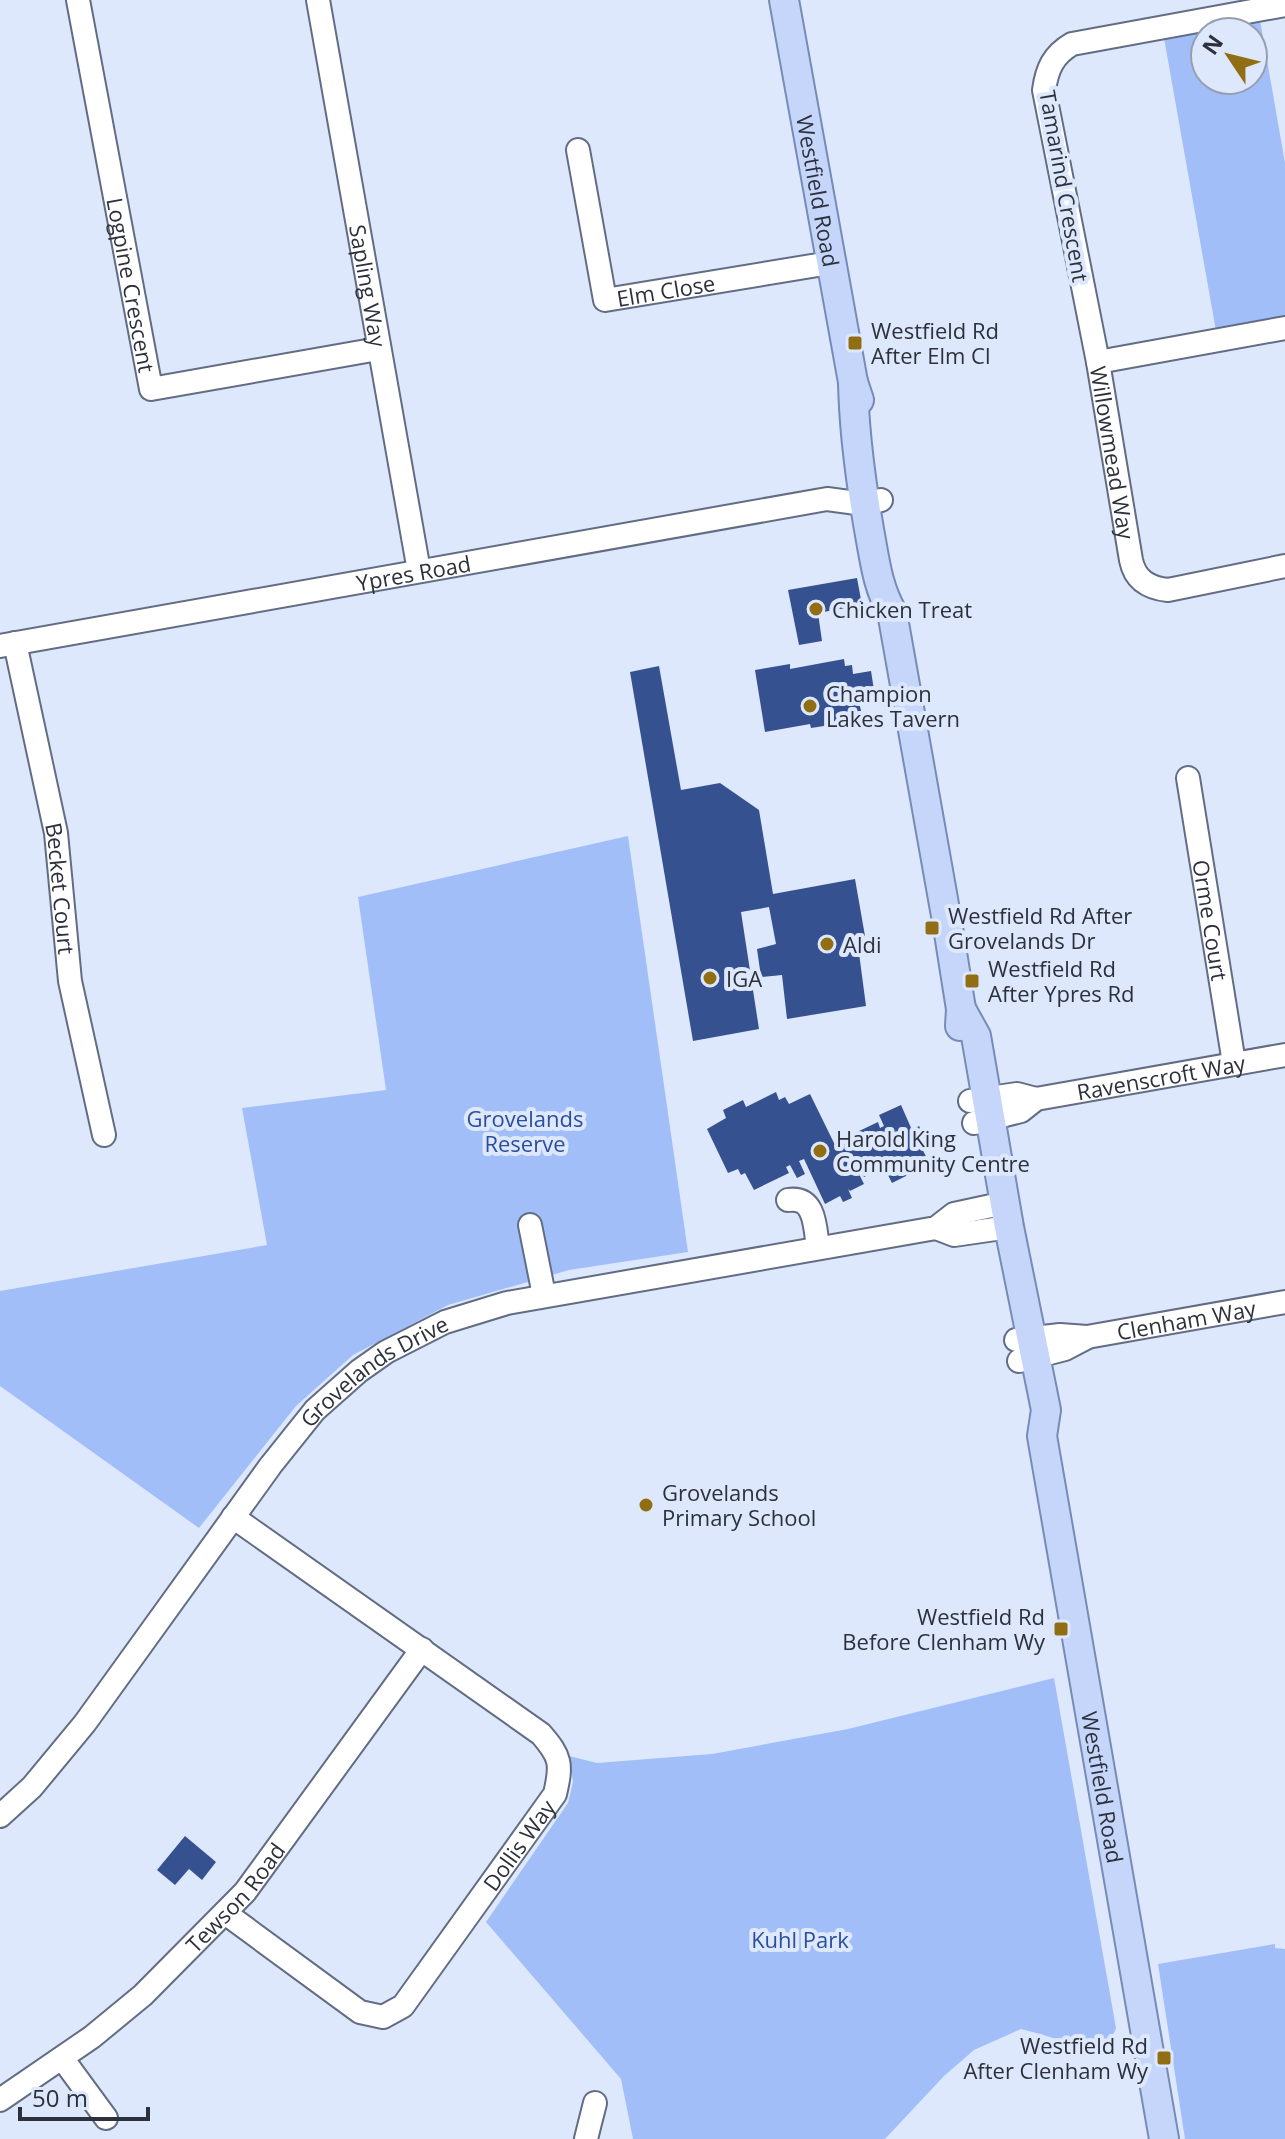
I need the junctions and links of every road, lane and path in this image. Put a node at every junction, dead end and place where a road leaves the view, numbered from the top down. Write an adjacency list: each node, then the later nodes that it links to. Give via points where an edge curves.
1 (78, 0): 8 (street, Logpine Crescent, via 151,389)
2 (318, 0): 8 (street, Sapling Way)
3 (784, 0): 6 (main road, Westfield Road)
4 (1285, 5): 9 (street, Tamarind Crescent, via 1072,44 1053,60 1044,90)
5 (578, 150): 6 (street, Elm Close, via 605,300)
6 (830, 263): 10 (main road, Westfield Road, via 853,382 870,428)
7 (1285, 328): 9 (street, Willowmead Way)
8 (378, 349): 12 (street, Sapling Way)
9 (1098, 362): 11 (street, Willowmead Way, via 1131,560 1140,579 1168,590)
10 (871, 490): 12 (street, Ypres Road); 17 (main road, Westfield Road, via 898,593 892,612 961,1009 976,1036)
11 (1285, 566)
12 (419, 571): 13 (street, Ypres Road)
13 (8, 644): 18 (street, Becket Court, via 56,833 70,981)
14 (1188, 778): 16 (street, Orme Court)
15 (1285, 1055): 16 (street, Ravenscroft Way)
16 (1234, 1063): 17 (street, Ravenscroft Way, via 1036,1099 1017,1094)
17 (980, 1110): 20 (main road, Westfield Road)
18 (104, 1135)
19 (788, 1200): 22 (street, via 808,1206)
20 (998, 1217): 22 (street, Grovelands Drive, via 954,1235 936,1228); 25 (main road, Westfield Road)
21 (530, 1225): 23 (street)
22 (818, 1248): 23 (street, Grovelands Drive)
23 (544, 1295): 26 (street, Grovelands Drive, via 463,1315 386,1352 315,1410)
24 (1285, 1302): 25 (street, Clenham Way)
25 (1026, 1349): 35 (main road, Westfield Road, via 1046,1410 1042,1436)
26 (233, 1517): 27 (street, Dollis Way); 28 (street, Grovelands Drive, via 85,1723 32,1787)
27 (422, 1649): 29 (street, Tewson Road); 29 (street, Dollis Way, via 541,1734 557,1753 561,1770 555,1794 403,2006 383,2017 360,2012)
28 (0, 1816)
29 (225, 1913): 30 (street, Tewson Road, via 143,1995)
30 (62, 2058): 31 (street, Tewson Road); 33 (street)
31 (0, 2100)
32 (595, 2103): 34 (street)
33 (106, 2118)
34 (586, 2139)
35 (1164, 2139)

